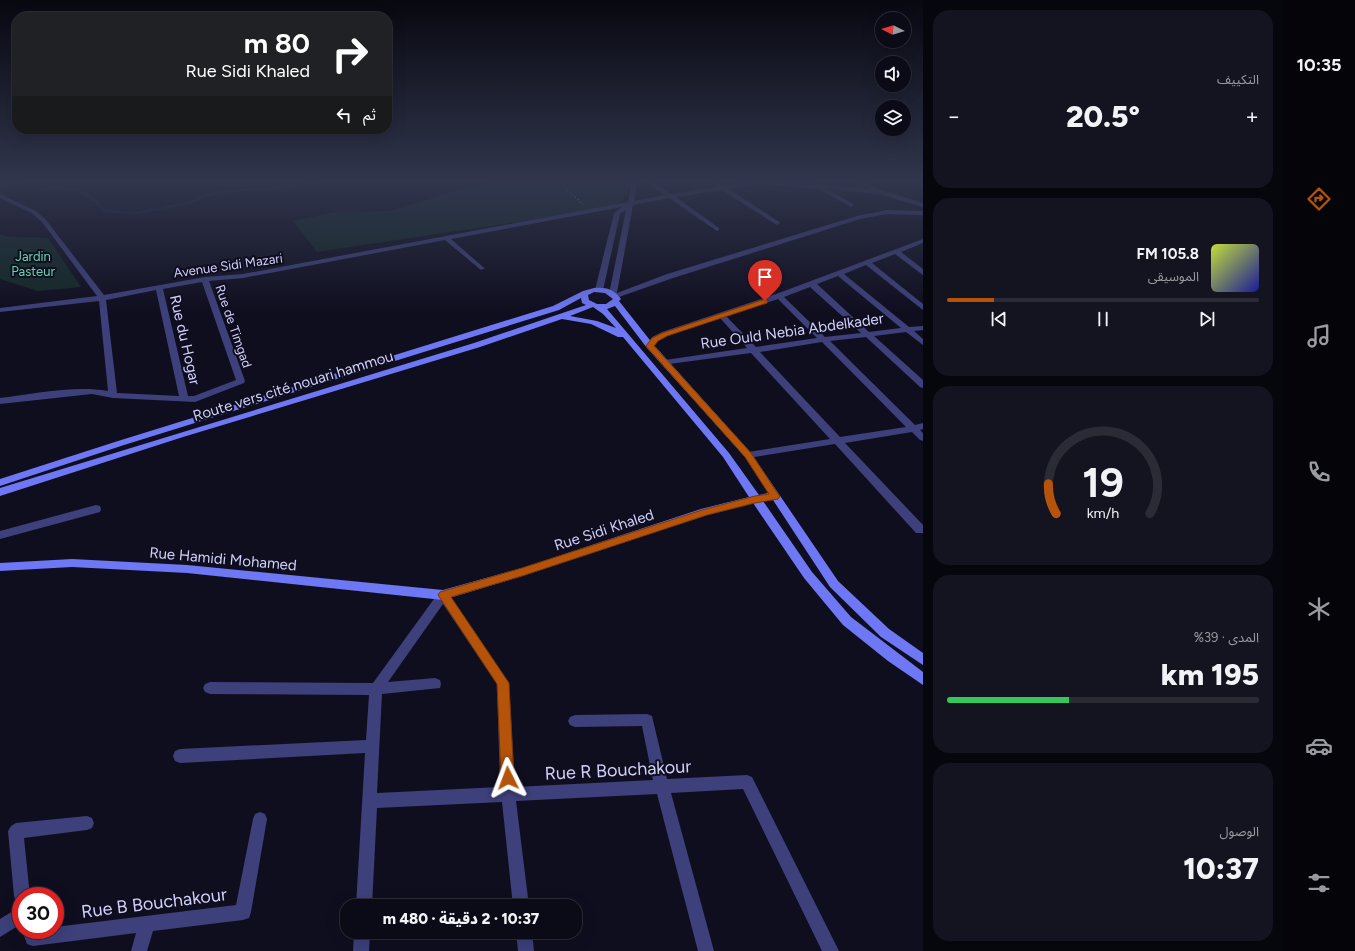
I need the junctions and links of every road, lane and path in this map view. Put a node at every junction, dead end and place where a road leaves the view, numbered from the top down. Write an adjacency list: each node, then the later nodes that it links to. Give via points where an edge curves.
1 (47, 224): 22 (street)
2 (520, 224): 8 (street, Avenue Sidi Mazari)
3 (614, 224): 18 (street)
4 (628, 224): 21 (street)
5 (711, 224): 7 (street)
6 (834, 224): 21 (street, via 670,276)
7 (717, 229)
8 (446, 238): 12 (street); 15 (street, Avenue Sidi Mazari, via 243,276)
9 (922, 243): 10 (street)
10 (897, 252): 11 (street); 14 (street)
11 (868, 263): 13 (street); 24 (street)
12 (481, 268)
13 (839, 273): 16 (street); 29 (street)
14 (923, 273)
15 (205, 279): 17 (street, Avenue Sidi Mazari); 39 (street, Rue de Timgad, via 241,382 195,398)
16 (812, 284): 20 (street); 30 (street)
17 (159, 287): 22 (street, Avenue Sidi Mazari); 39 (street, Rue du Hogar)
18 (599, 290): 19 (main road, Route vers cité nouari hammou); 21 (main road)
19 (586, 293): 23 (main road, via 585,301); 45 (main road, Route vers cité nouari hammou, via 556,308)
20 (779, 296): 26 (street); 32 (street)
21 (615, 297): 23 (main road, Route vers cité nouari hammou, via 609,306); 34 (main road)
22 (102, 298): 25 (street, Avenue Sidi Mazari); 38 (street)
23 (595, 306): 27 (main road, Route vers cité nouari hammou); 31 (main road, via 606,312)
24 (923, 308)
25 (0, 310)
26 (722, 316): 34 (street, via 665,334 655,339); 35 (street)
27 (559, 318): 31 (main road, via 591,320 606,325); 46 (main road, Route vers cité nouari hammou)
28 (923, 328): 29 (street, Rue Ould Nebia Abdelkader)
29 (908, 330): 30 (street, Rue Ould Nebia Abdelkader); 33 (street)
30 (866, 334): 32 (street, Rue Ould Nebia Abdelkader); 37 (street)
31 (630, 340): 48 (main road, via 726,455)
32 (822, 340): 35 (street, Rue Ould Nebia Abdelkader); 41 (street)
33 (923, 343)
34 (650, 346): 36 (main road)
35 (752, 350): 36 (street, Rue Ould Nebia Abdelkader); 43 (street)
36 (665, 363): 44 (main road)
37 (923, 385)
38 (113, 395): 39 (street); 40 (street, via 92,392)
39 (184, 398)
40 (0, 401)
41 (918, 427): 42 (street); 43 (street)
42 (923, 438)
43 (837, 441): 44 (street); 50 (street)
44 (748, 455): 47 (main road)
45 (0, 483)
46 (0, 492)
47 (775, 496): 48 (main road, Rue Sidi Khaled); 54 (main road, via 834,584 885,633)
48 (755, 499): 53 (main road, Rue Sidi Khaled, via 705,512); 55 (main road, via 808,575 847,621)
49 (96, 509): 51 (street)
50 (921, 529)
51 (0, 535)
52 (0, 567): 53 (main road, Rue Hamidi Mohamed, via 72,563 187,569)
53 (443, 595): 58 (street); 63 (street, via 503,683)
54 (923, 660)
55 (923, 679)
56 (435, 684): 58 (street)
57 (210, 688): 58 (street)
58 (376, 689): 60 (street)
59 (575, 721): 62 (street, via 647,720)
60 (373, 746): 61 (street); 64 (street)
61 (180, 756)
62 (662, 787): 63 (street, Rue R Bouchakour); 79 (street); 80 (street, Rue R Bouchakour, via 747,782)
63 (508, 794): 64 (street, Rue R Bouchakour); 69 (street)
64 (370, 801): 68 (street)
65 (260, 819): 71 (street, Rue B Bouchakour, via 243,912)
66 (87, 823): 67 (street, via 16,831)
67 (21, 887)
68 (364, 899)
69 (520, 899)
70 (12, 920): 72 (street)
71 (146, 924): 73 (street, Rue B Bouchakour); 76 (street)
72 (0, 929)
73 (64, 934)
74 (362, 939): 77 (street)
75 (525, 939): 78 (street)
76 (139, 951)
77 (361, 951)
78 (526, 951)
79 (706, 951)
80 (831, 951)

